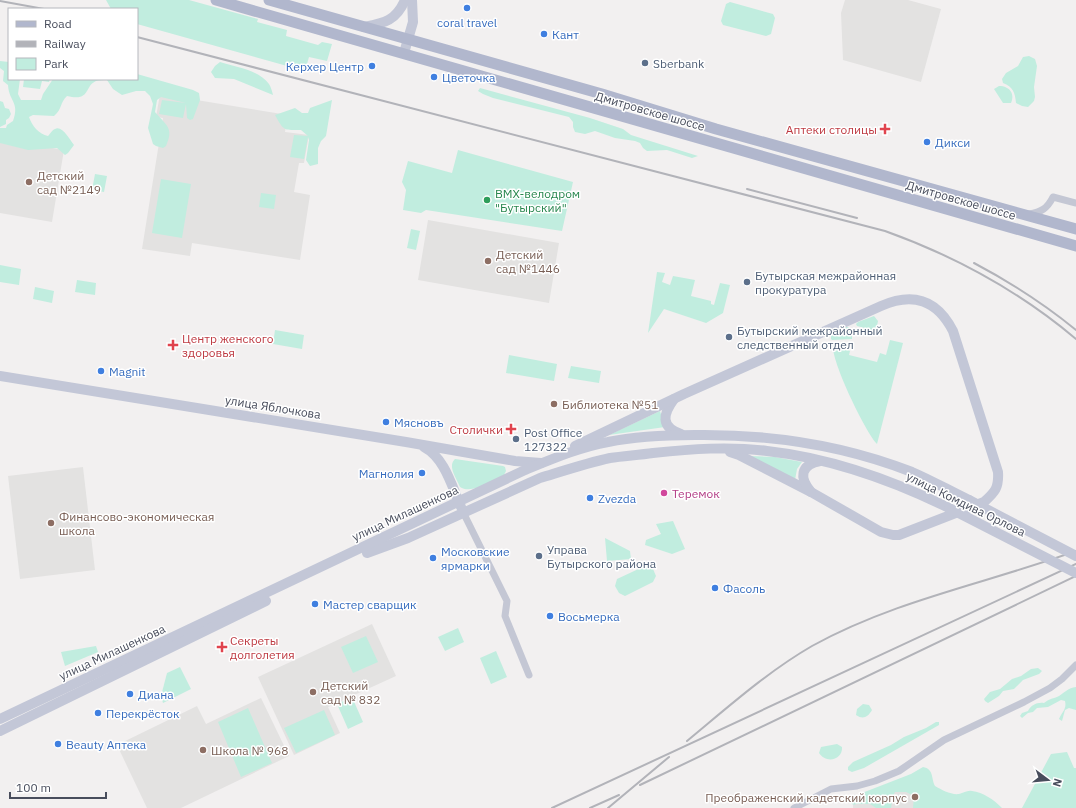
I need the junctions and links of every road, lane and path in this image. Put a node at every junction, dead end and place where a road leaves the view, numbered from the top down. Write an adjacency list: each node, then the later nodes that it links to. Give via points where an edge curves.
1 (216, 0): 7 (main road, Дмитровское шоссе)
2 (269, 0): 5 (main road, Дмитровское шоссе)
3 (405, 0): 5 (main road, via 400,12 394,17 384,23)
4 (412, 0): 6 (main road, via 413,22)
5 (364, 27): 6 (main road, Дмитровское шоссе)
6 (408, 39): 7 (main road); 9 (main road, Дмитровское шоссе)
7 (404, 53): 11 (main road, Дмитровское шоссе)
8 (1076, 204): 9 (street, via 1053,197 1045,209)
9 (1023, 214): 10 (main road, Дмитровское шоссе)
10 (1076, 229)
11 (1076, 246)
12 (0, 376): 15 (main road, улица Яблочкова)
13 (674, 399): 14 (main road, via 667,410 665,421 671,430); 19 (main road); 27 (main road, via 890,302 908,298 933,307 949,322 959,344 998,472 994,492 984,502 899,535 893,535 881,532)
14 (685, 435): 18 (main road, улица Милашенкова, via 775,438); 19 (main road, улица Милашенкова, via 644,436 607,442)
15 (419, 444): 17 (main road, улица Яблочкова); 25 (main road, via 435,456)
16 (710, 448): 21 (main road, улица Милашенкова, via 768,451); 26 (main road, улица Милашенкова, via 611,458 561,471); 27 (main road, via 739,455)
17 (458, 452): 20 (main road, улица Яблочкова); 25 (main road, via 446,458)
18 (846, 452): 30 (main road, улица Комдива Орлова, bridge, via 912,472)
19 (552, 459): 22 (main road, улица Милашенкова)
20 (515, 461): 22 (main road, улица Яблочкова); 24 (main road)
21 (820, 461): 23 (main road, улица Милашенкова); 27 (main road, via 813,462 804,471 803,479)
22 (542, 463): 24 (main road, улица Милашенкова)
23 (842, 467): 31 (main road, улица Комдива Орлова, bridge, via 873,476 949,508)
24 (525, 470): 26 (main road); 28 (main road, улица Милашенкова)
25 (445, 471): 28 (main road)
26 (530, 483): 29 (main road, улица Милашенкова)
27 (811, 492)
28 (459, 502): 29 (main road); 34 (main road, улица Милашенкова)
29 (464, 512): 33 (street, via 506,601 505,616); 35 (main road, улица Милашенкова, via 347,562)
30 (1076, 556)
31 (1076, 573)
32 (1076, 665): 36 (street, via 1050,688 944,740 899,771 857,786 831,789)
33 (529, 675)
34 (0, 719)
35 (0, 731)
36 (794, 808)

